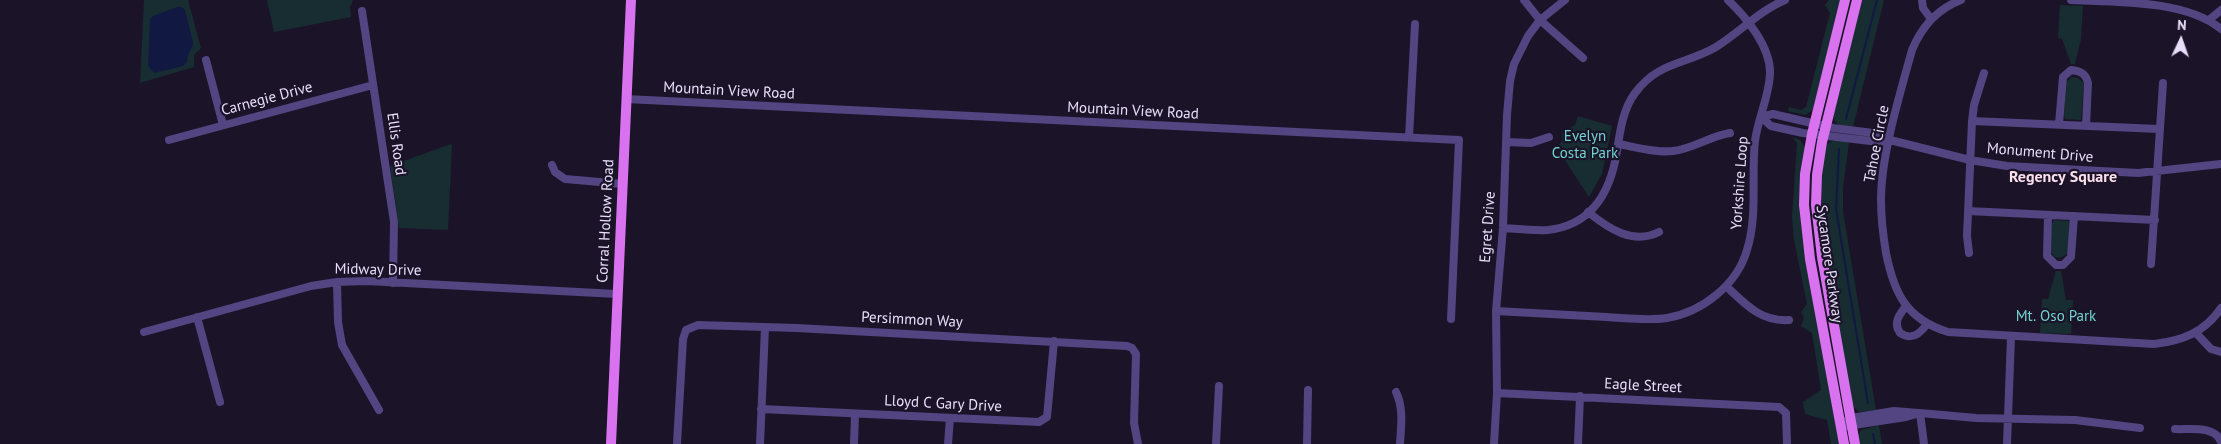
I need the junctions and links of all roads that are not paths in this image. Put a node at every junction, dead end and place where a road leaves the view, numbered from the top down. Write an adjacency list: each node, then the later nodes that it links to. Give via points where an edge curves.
1 (631, 0): 25 (main road, Corral Hollow Road)
2 (1524, 0): 16 (street)
3 (1565, 0): 16 (street)
4 (1728, 0): 17 (street, Yorkshire Loop)
5 (1785, 0): 17 (street)
6 (1845, 0): 28 (main road, Sycamore Parkway)
7 (1857, 0): 33 (main road, Sycamore Parkway)
8 (1922, 0): 14 (street, via 1923,8)
9 (1961, 0): 11 (street, Tahoe Circle)
10 (2071, 0): 15 (street, via 2179,6)
11 (1952, 2): 14 (street, Tahoe Circle)
12 (2221, 10): 15 (street)
13 (362, 11): 24 (street, Ellis Road)
14 (1931, 19): 39 (street, Tahoe Circle, via 1917,37 1912,50)
15 (2210, 19): 19 (street)
16 (1540, 20): 20 (street); 40 (street, Egret Drive, via 1514,64)
17 (1748, 22): 26 (street, Yorkshire Loop, via 1768,58 1770,74); 41 (street, via 1717,46 1697,57 1662,68 1645,80 1633,94 1625,112)
18 (1415, 24): 36 (street)
19 (2221, 30)
20 (1583, 58)
21 (206, 60): 30 (street)
22 (1984, 73): 27 (street)
23 (2163, 83): 32 (street)
24 (373, 85): 30 (street, Carnegie Drive); 57 (street, Ellis Road, via 394,222)
25 (626, 99): 36 (street, Mountain View Road); 46 (main road, Corral Hollow Road)
26 (1761, 117): 28 (street, Monument Drive, via 1774,114); 35 (street, Monument Drive, via 1771,126); 58 (street, Yorkshire Loop, via 1755,140 1753,227 1742,264)
27 (1972, 121): 29 (street); 42 (street)
28 (1814, 124): 33 (street, Monument Drive); 35 (main road, Sycamore Parkway)
29 (2059, 124): 31 (street); 31 (street, via 2063,77 2072,70 2078,70 2087,77 2088,83)
30 (223, 126): 38 (street, Carnegie Drive)
31 (2086, 126): 32 (street)
32 (2159, 129): 45 (street)
33 (1825, 131): 35 (street, Monument Drive); 39 (street, Monument Drive, via 1879,142); 85 (main road, Sycamore Parkway, via 1817,175 1818,223)
34 (1730, 133): 41 (street, via 1674,151)
35 (1812, 134): 86 (main road, Sycamore Parkway, via 1804,189 1806,237)
36 (1409, 137): 64 (street, Mountain View Road, via 1459,140)
37 (1550, 138): 40 (street, via 1531,143)
38 (168, 140)
39 (1890, 140): 42 (street, Monument Drive); 60 (street, Tahoe Circle, via 1882,180 1881,216 1893,284)
40 (1506, 142): 52 (street, Egret Drive)
41 (1618, 144): 48 (street, via 1608,188)
42 (1970, 160): 45 (street, Monument Drive, via 2026,168); 47 (street)
43 (2221, 164): 45 (street, Monument Drive)
44 (552, 165): 46 (street, via 554,172 566,179)
45 (2157, 171): 51 (street)
46 (623, 184): 59 (main road, Corral Hollow Road)
47 (1968, 211): 49 (street); 54 (street, via 1966,236)
48 (1588, 212): 52 (street, via 1563,227 1548,230); 53 (street, via 1617,233 1646,237)
49 (2048, 215): 50 (street); 50 (street, via 2047,256 2056,264 2063,265 2072,257)
50 (2074, 216): 51 (street)
51 (2155, 220): 55 (street)
52 (1503, 228): 61 (street, Egret Drive)
53 (1659, 232)
54 (1969, 253)
55 (2151, 264)
56 (337, 282): 57 (street, Midway Drive); 63 (street, Midway Drive); 80 (street, via 342,344)
57 (393, 282): 59 (street, Midway Drive)
58 (1726, 286): 61 (street, Yorkshire Loop, via 1694,309 1666,318); 65 (street, via 1760,315 1777,321)
59 (618, 294): 90 (main road, Corral Hollow Road)
60 (1906, 306): 66 (street, Tahoe Circle); 66 (street, via 1896,323 1900,333 1911,337 1921,334)
61 (1496, 311): 76 (street, Egret Drive)
62 (2219, 314): 69 (street, Tahoe Circle)
63 (197, 317): 68 (street, Midway Drive); 78 (street)
64 (1451, 319)
65 (1789, 320)
66 (1927, 324): 70 (street, Tahoe Circle, via 1948,332)
67 (765, 328): 71 (street, Persimmon Way); 79 (street); 91 (street, Persimmon Way, via 698,325 684,333)
68 (144, 332)
69 (2196, 333): 70 (street, Tahoe Circle, via 2154,344); 72 (street, via 2211,349)
70 (2011, 337): 84 (street)
71 (1054, 341): 83 (street, Lloyd C Gary Drive, via 1049,405 1044,420); 95 (street, Persimmon Way, via 1132,348 1136,354 1134,423)
72 (2221, 352)
73 (1219, 386): 96 (street)
74 (1308, 390): 97 (street)
75 (1396, 392): 98 (street, via 1402,413)
76 (1497, 393): 77 (street, Eagle Street); 99 (street, Egret Drive)
77 (1580, 396): 100 (street); 101 (street, Eagle Street, via 1779,408 1786,413)
78 (220, 402)
79 (761, 409): 82 (street, Lloyd C Gary Drive); 92 (street)
80 (379, 410)
81 (1920, 413): 84 (street); 85 (street, via 1906,418); 104 (street)
82 (856, 414): 83 (street, Lloyd C Gary Drive); 93 (street)
83 (950, 418): 94 (street)
84 (2007, 419): 87 (street, via 2075,420); 105 (street)
85 (1852, 422): 86 (street); 103 (main road, Sycamore Parkway)
86 (1840, 424): 102 (main road, Sycamore Parkway)
87 (2140, 428)
88 (2175, 429): 89 (street, via 2208,430 2216,433)
89 (2221, 442)
90 (611, 444)
91 (677, 444)
92 (760, 444)
93 (854, 444)
94 (948, 444)
95 (1138, 444)
96 (1216, 444)
97 (1307, 444)
98 (1400, 444)
99 (1494, 444)
100 (1578, 444)
101 (1787, 444)
102 (1844, 444)
103 (1855, 444)
104 (1924, 444)
105 (2007, 444)

